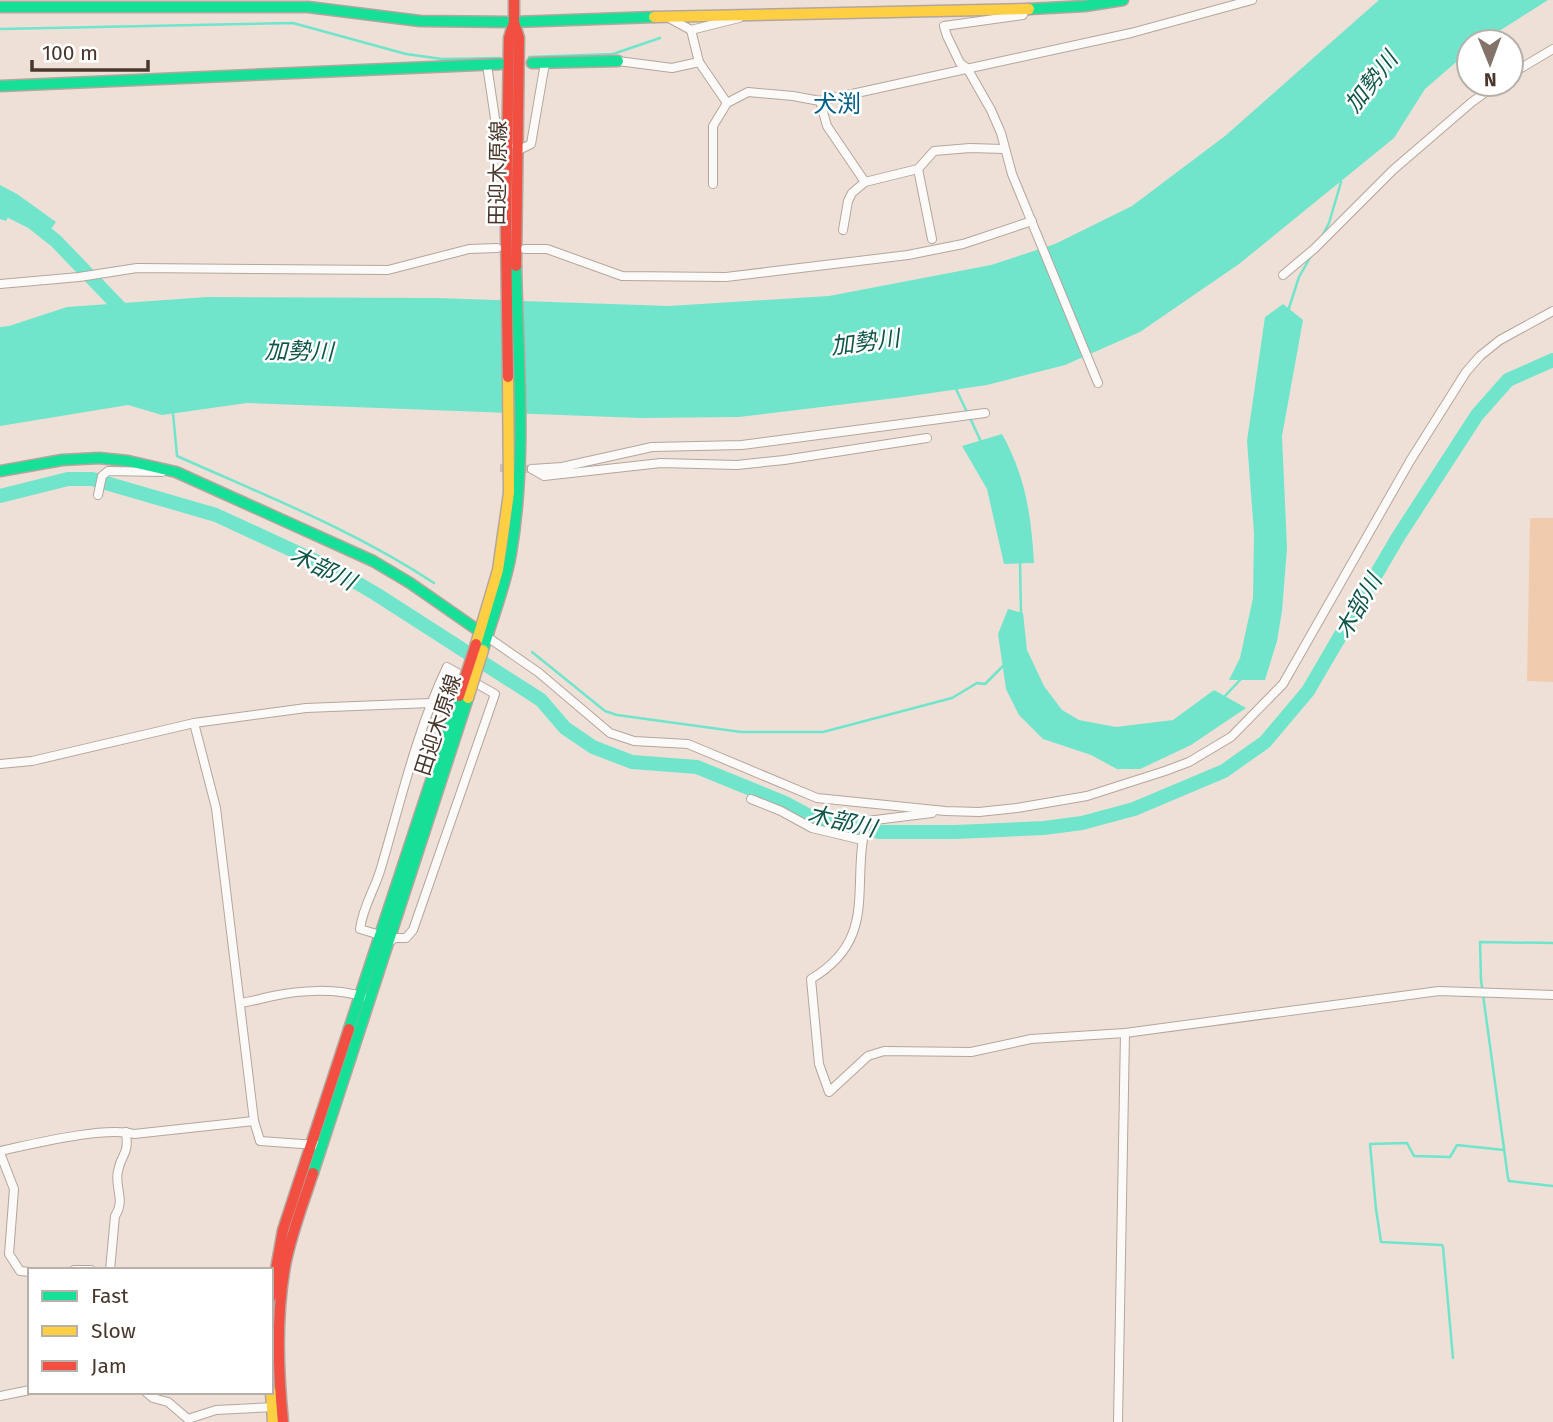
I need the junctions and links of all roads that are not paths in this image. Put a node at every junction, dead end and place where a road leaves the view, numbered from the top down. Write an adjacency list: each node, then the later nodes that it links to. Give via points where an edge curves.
1 (1123, 0): 5 (main road)
2 (1252, 0): 18 (street, via 1131,33)
3 (514, 2): 8 (main road, 田迎木原線)
4 (0, 7): 8 (main road, via 308,7 420,21)
5 (1025, 9): 7 (main road); 18 (street, via 1023,15 944,26 960,63)
6 (667, 16): 7 (main road); 8 (main road); 9 (street)
7 (747, 16): 9 (street)
8 (514, 22): 23 (main road, 田迎木原線, via 509,38)
9 (691, 30): 12 (street)
10 (1553, 49): 17 (street)
11 (618, 61): 12 (street, via 672,68); 14 (main road)
12 (699, 62): 22 (street)
13 (532, 63): 14 (main road)
14 (545, 63): 23 (street, via 531,144)
15 (501, 64): 16 (main road)
16 (487, 65): 19 (main road); 23 (street, via 499,145)
17 (1525, 66)
18 (967, 68): 21 (street); 24 (street, via 991,110)
19 (0, 86)
20 (1478, 98): 33 (street, via 1393,170)
21 (820, 101): 22 (street, via 748,92); 26 (street, via 827,126)
22 (727, 103): 27 (street, via 713,126)
23 (514, 148): 42 (main road, 田迎木原線, via 514,422 506,521)
24 (1004, 149): 25 (street, via 934,151); 28 (street)
25 (918, 169): 26 (street); 30 (street)
26 (865, 182): 29 (street, via 848,201)
27 (713, 184)
28 (1032, 221): 32 (street, via 963,244 726,277 622,276 547,249); 36 (street)
29 (843, 230)
30 (932, 239)
31 (497, 248): 34 (street, via 469,249 388,270 137,268)
32 (526, 249)
33 (1283, 275)
34 (0, 284)
35 (1553, 311): 47 (street, via 1500,340 1466,372 1283,684 1231,737 1189,762 1087,796 1017,808)
36 (1098, 383)
37 (985, 413): 38 (street, via 743,445 652,447 532,469 544,476 661,463 737,465)
38 (927, 438)
39 (0, 471): 40 (main road, via 99,458)
40 (176, 472): 41 (street, via 108,471 102,476); 42 (main road, via 373,561)
41 (98, 495)
42 (483, 634): 47 (street, via 538,672 610,733 634,741 688,744 817,798); 49 (main road, 田迎木原線, bridge)
43 (430, 703): 44 (street, via 306,708); 49 (street, via 362,916 360,929); 49 (street, via 447,667 495,694 413,930 406,938)
44 (194, 723): 45 (street, via 32,761); 52 (street, via 216,808)
45 (0, 764)
46 (751, 799): 48 (street, via 812,828)
47 (945, 811): 48 (street, via 867,821)
48 (863, 838): 53 (street, via 862,890 855,930 830,968 811,979 819,1064 829,1092 868,1056 884,1051 971,1052 1031,1039)
49 (384, 939): 51 (main road, 田迎木原線)
50 (1553, 995): 53 (street, via 1438,990)
51 (364, 997): 52 (street, via 299,993); 56 (main road, 田迎木原線)
52 (240, 1003): 54 (street)
53 (1125, 1033): 69 (street)
54 (254, 1121): 55 (street); 56 (street, via 260,1141)
55 (126, 1132): 57 (street, via 64,1138); 58 (street, via 127,1152 117,1172 121,1195)
56 (315, 1145): 60 (main road, 田迎木原線, via 283,1230); 65 (main road, 田迎木原線, via 284,1271)
57 (0, 1152): 59 (street, via 13,1189 9,1254 20,1270)
58 (110, 1268)
59 (28, 1272)
60 (273, 1286)
61 (28, 1390): 64 (street)
62 (148, 1394): 66 (street, via 167,1402)
63 (272, 1394): 65 (main road, 田迎木原線)
64 (0, 1396)
65 (277, 1407): 66 (street, via 216,1410); 67 (main road, 田迎木原線); 68 (main road, 田迎木原線)
66 (187, 1420)
67 (273, 1422)
68 (283, 1422)
69 (1118, 1422)

